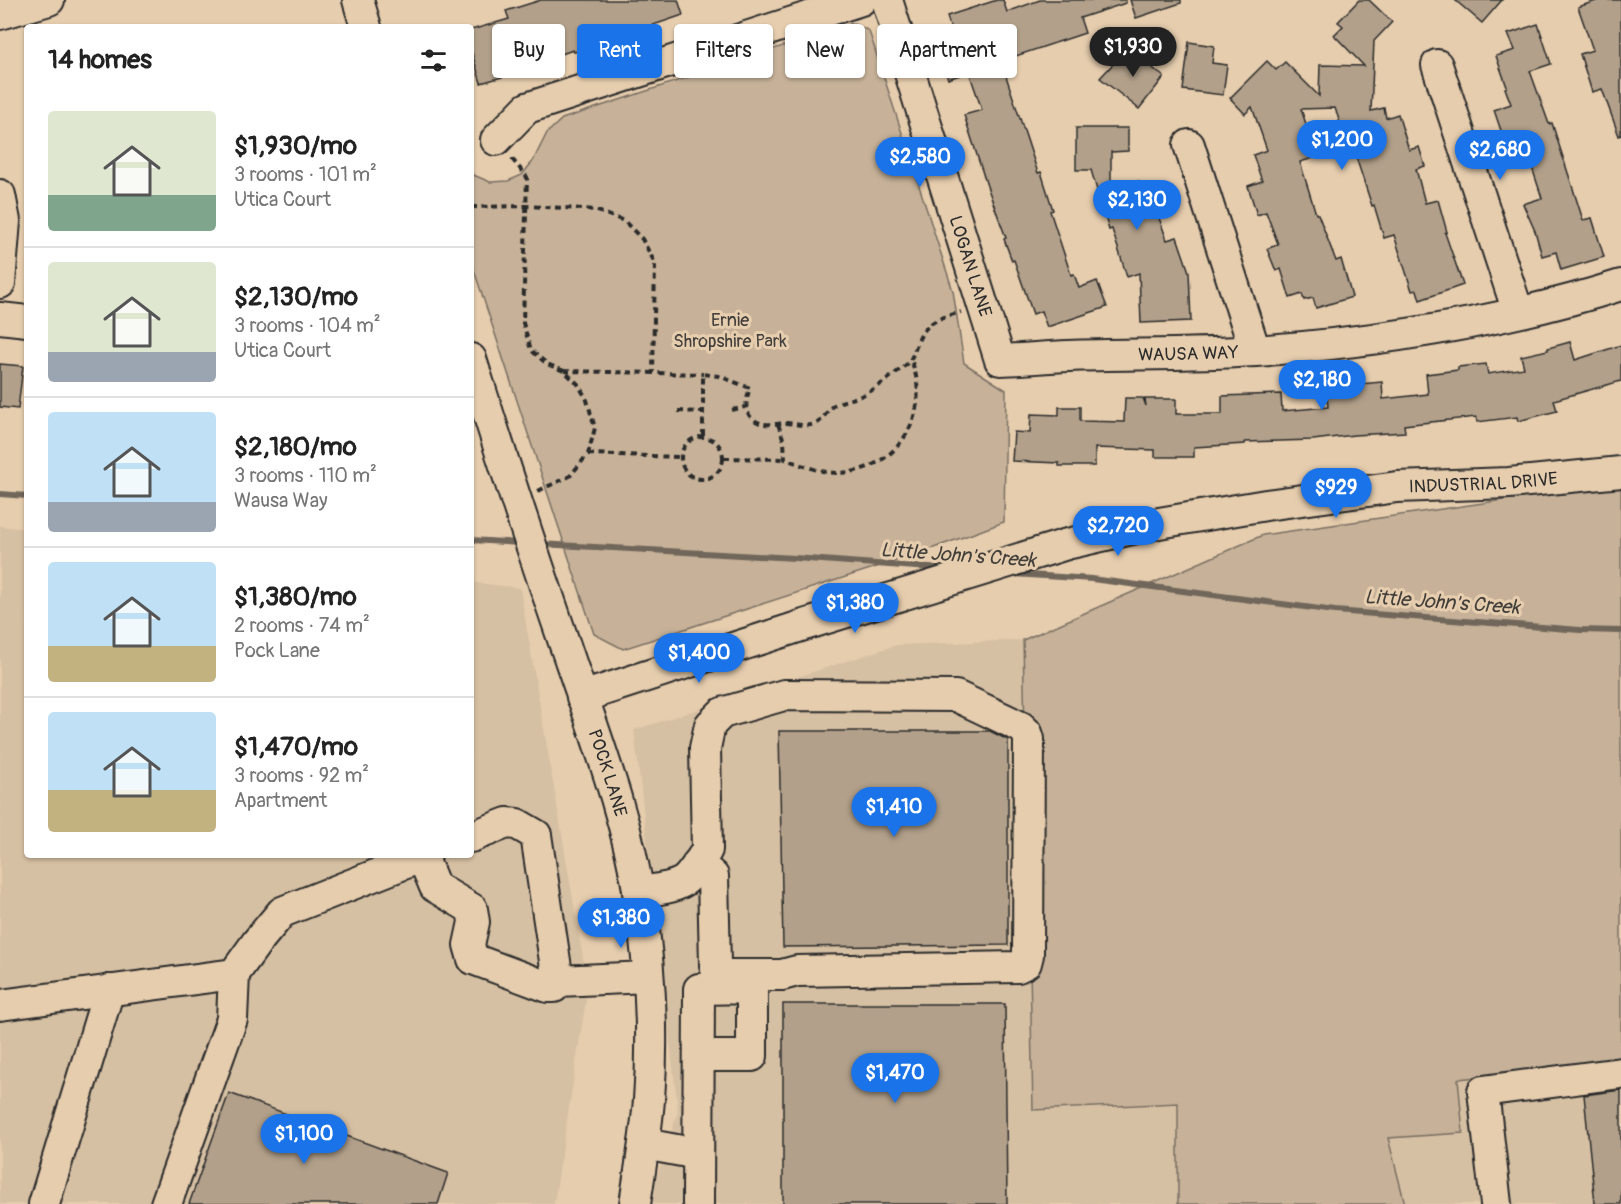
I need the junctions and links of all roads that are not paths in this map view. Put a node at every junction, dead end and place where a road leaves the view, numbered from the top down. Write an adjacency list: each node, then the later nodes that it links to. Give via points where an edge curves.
1 (49, 0): 5 (street)
2 (358, 0): 6 (street)
3 (861, 0): 8 (street, via 527,108)
4 (886, 0): 17 (street, LOGAN LANE)
5 (0, 14)
6 (365, 24)
7 (1437, 65): 13 (street)
8 (496, 140)
9 (1189, 145): 16 (street)
10 (0, 195): 11 (street, via 5,220)
11 (0, 284)
12 (1621, 285): 13 (street, WAUSA WAY)
13 (1518, 312): 16 (street, WAUSA WAY, via 1431,330)
14 (0, 318): 15 (street)
15 (24, 321)
16 (1255, 351): 17 (street, WAUSA WAY)
17 (1000, 360)
18 (474, 368): 20 (street, POCK LANE)
19 (1621, 472): 20 (street, INDUSTRIAL DRIVE, via 1509,483 1396,487 1159,522 1067,544)
20 (582, 697): 25 (street, POCK LANE, via 615,794)
21 (474, 836): 28 (street, via 507,823 536,835)
22 (419, 858): 26 (street, via 282,912)
23 (425, 858): 28 (street, via 435,887 472,909 474,922 469,945 473,959 548,987 554,987)
24 (698, 863): 24 (street, via 707,850 705,748 710,724 722,713 784,695 956,696 1027,733 1028,955 1026,963 1018,967 717,974 713,876); 25 (street, via 686,880 676,885)
25 (638, 892): 27 (street, POCK LANE)
26 (234, 975): 29 (street); 36 (street, via 232,1019)
27 (648, 976): 28 (street); 33 (street, POCK LANE, via 651,1031)
28 (558, 981)
29 (109, 990): 30 (street); 35 (street)
30 (0, 1005)
31 (699, 1056): 34 (street)
32 (1621, 1073): 39 (street, via 1483,1091)
33 (644, 1144): 34 (street); 37 (street, POCK LANE)
34 (698, 1154): 38 (street)
35 (44, 1204)
36 (165, 1204)
37 (634, 1204)
38 (698, 1204)
39 (1496, 1204)

